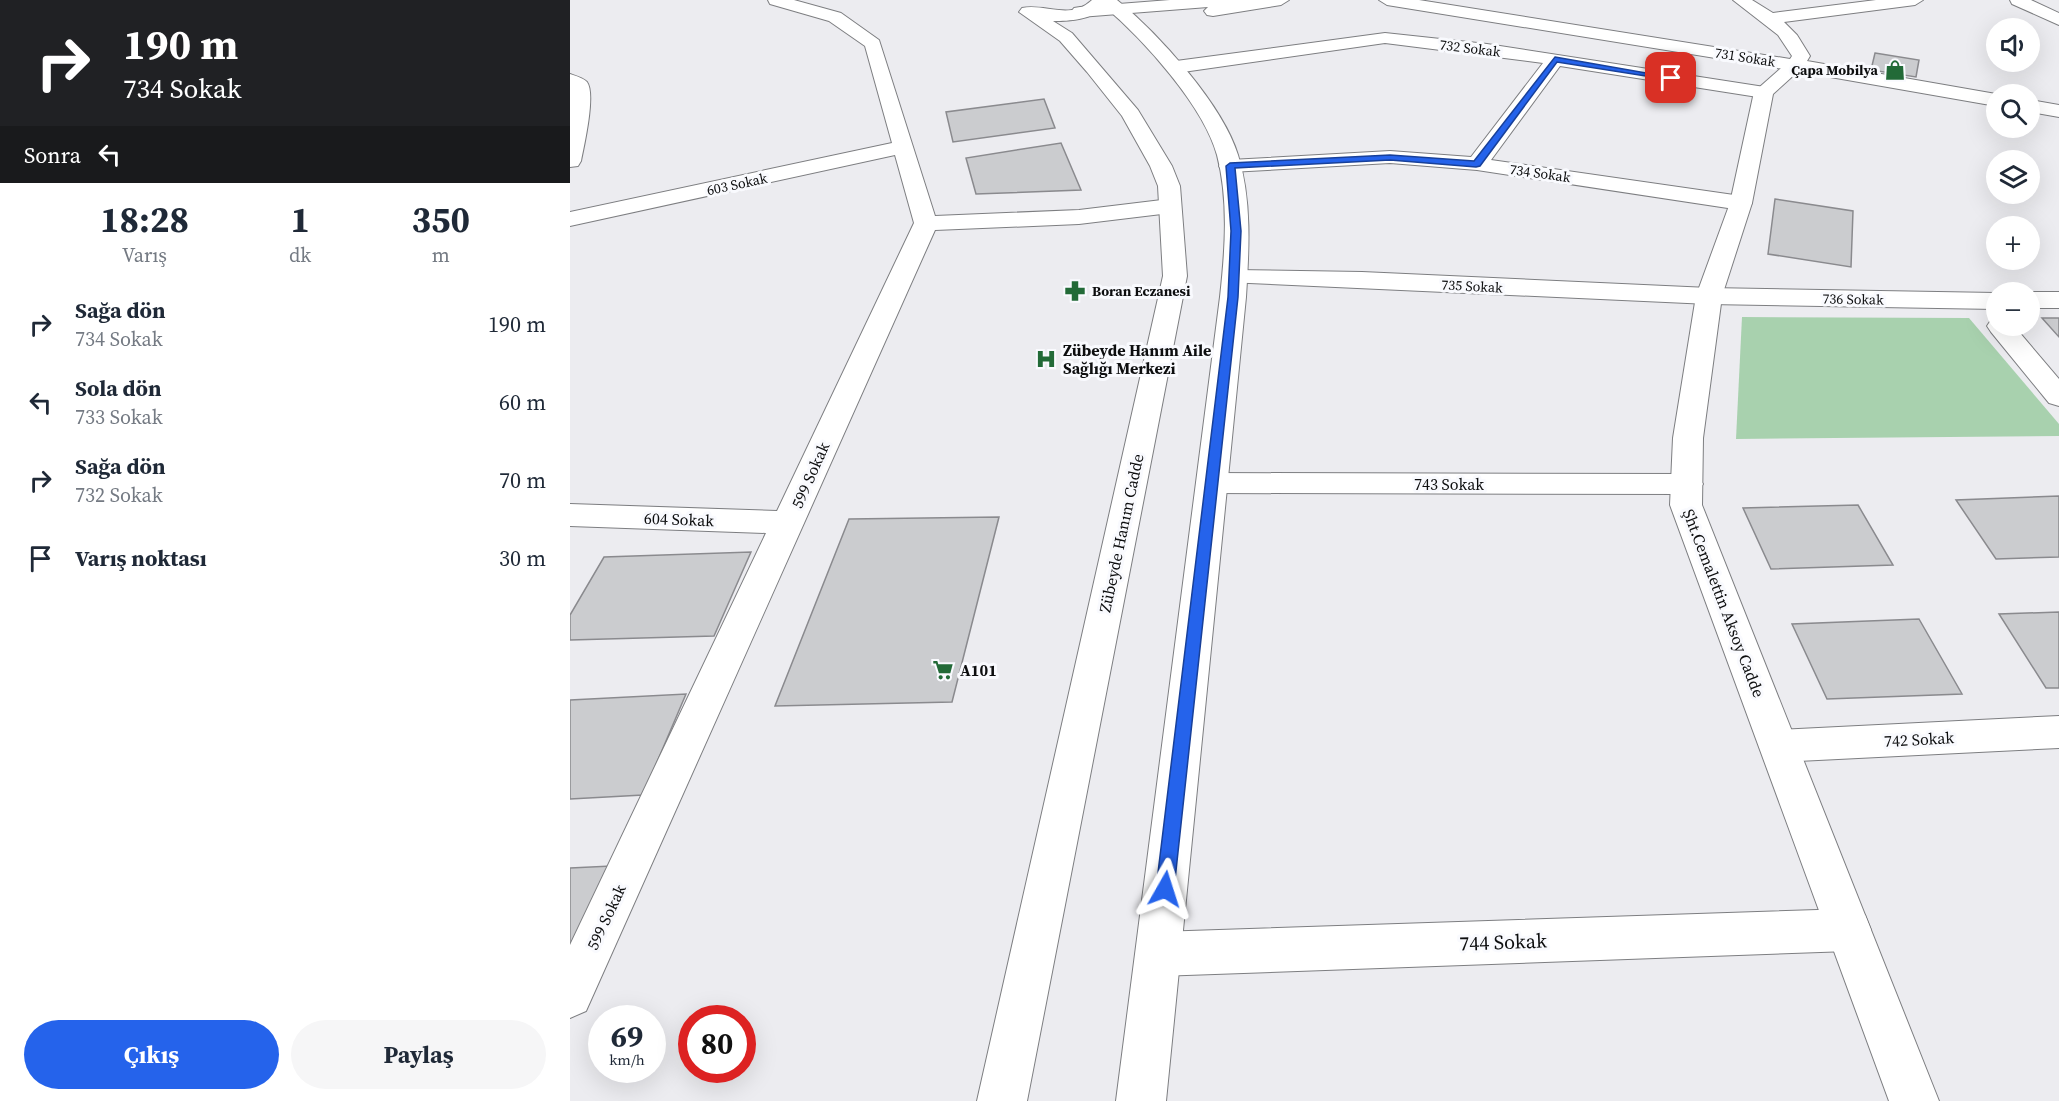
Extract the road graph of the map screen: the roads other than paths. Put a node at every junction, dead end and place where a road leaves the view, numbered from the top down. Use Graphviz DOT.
graph roads {
  1 [pos="776,0"];
  2 [pos="1236,0"];
  3 [pos="1281,0"];
  4 [pos="1387,0"];
  5 [pos="1483,0"];
  6 [pos="1741,0"];
  7 [pos="1916,0"];
  8 [pos="2018,0"];
  9 [pos="1020,4"];
  10 [pos="1101,5"];
  11 [pos="1839,5"];
  12 [pos="1769,19"];
  13 [pos="2059,20"];
  14 [pos="1521,23"];
  15 [pos="1558,28"];
  16 [pos="1144,33"];
  17 [pos="1546,58"];
  18 [pos="1796,65"];
  19 [pos="1176,67"];
  20 [pos="570,80"];
  21 [pos="1764,92"];
  22 [pos="1986,98"];
  23 [pos="2040,108"];
  24 [pos="2059,111"];
  25 [pos="903,147"];
  26 [pos="570,161"];
  27 [pos="1476,164"];
  28 [pos="1230,166"];
  29 [pos="1742,203"];
  30 [pos="1170,206"];
  31 [pos="570,219"];
  32 [pos="926,223"];
  33 [pos="1235,277"];
  34 [pos="1709,296"];
  35 [pos="2040,300"];
  36 [pos="2059,300"];
  37 [pos="1986,308"];
  38 [pos="2008,336"];
  39 [pos="2059,397"];
  40 [pos="1212,483"];
  41 [pos="1687,484"];
  42 [pos="570,515"];
  43 [pos="789,523"];
  44 [pos="2059,732"];
  45 [pos="1778,746"];
  46 [pos="1849,930"];
  47 [pos="1158,954"];
  48 [pos="570,995"];
  49 [pos="1002,1101"];
  50 [pos="1141,1101"];
  51 [pos="1914,1101"];
  1 -- 25 [label="main road"];
  2 -- 10 [label="main road"];
  3 -- 16 [label="main road"];
  4 -- 14 [label="main road, 731 Sokak"];
  5 -- 14 [label="main road"];
  6 -- 12 [label="main road"];
  7 -- 11 [label="main road"];
  8 -- 13 [label="main road"];
  9 -- 10 [label="main road"];
  9 -- 30 [label="main road, Zübeyde Hanım Cadde"];
  10 -- 16 [label="main road"];
  11 -- 12 [label="main road"];
  12 -- 18 [label="main road"];
  14 -- 15 [label="main road, 731 Sokak"];
  15 -- 17 [label="main road"];
  15 -- 18 [label="main road, 731 Sokak"];
  16 -- 19 [label="main road"];
  17 -- 19 [label="main road, 732 Sokak"];
  17 -- 21 [label="main road, 732 Sokak"];
  17 -- 27 [label="main road"];
  18 -- 21 [label="main road"];
  18 -- 22 [label="main road, 731 Sokak"];
  19 -- 28 [label="main road"];
  20 -- 26 [label="main road"];
  21 -- 29 [label="main road, Şht.Cemalettin Aksoy Cadde"];
  23 -- 24 [label="main road"];
  25 -- 31 [label="main road, 603 Sokak"];
  25 -- 32 [label="main road"];
  27 -- 28 [label="main road, 734 Sokak"];
  27 -- 29 [label="main road, 734 Sokak"];
  28 -- 33 [label="main road"];
  29 -- 34 [label="main road, Şht.Cemalettin Aksoy Cadde"];
  30 -- 32 [label="main road"];
  30 -- 49 [label="main road, Zübeyde Hanım Cadde"];
  32 -- 43 [label="main road, 599 Sokak"];
  33 -- 34 [label="main road, 735 Sokak"];
  33 -- 40 [label="main road"];
  34 -- 37 [label="main road, 736 Sokak"];
  34 -- 41 [label="main road, Şht.Cemalettin Aksoy Cadde"];
  35 -- 36 [label="main road"];
  38 -- 39 [label="main road"];
  40 -- 41 [label="main road, 743 Sokak"];
  40 -- 47 [label="main road"];
  41 -- 45 [label="main road, Şht.Cemalettin Aksoy Cadde"];
  42 -- 43 [label="main road, 604 Sokak"];
  43 -- 48 [label="main road, 599 Sokak"];
  44 -- 45 [label="main road, 742 Sokak"];
  45 -- 46 [label="main road, Şht.Cemalettin Aksoy Cadde"];
  46 -- 47 [label="main road, 744 Sokak"];
  46 -- 51 [label="main road, Şht.Cemalettin Aksoy Cadde"];
  47 -- 50 [label="main road"];
}
